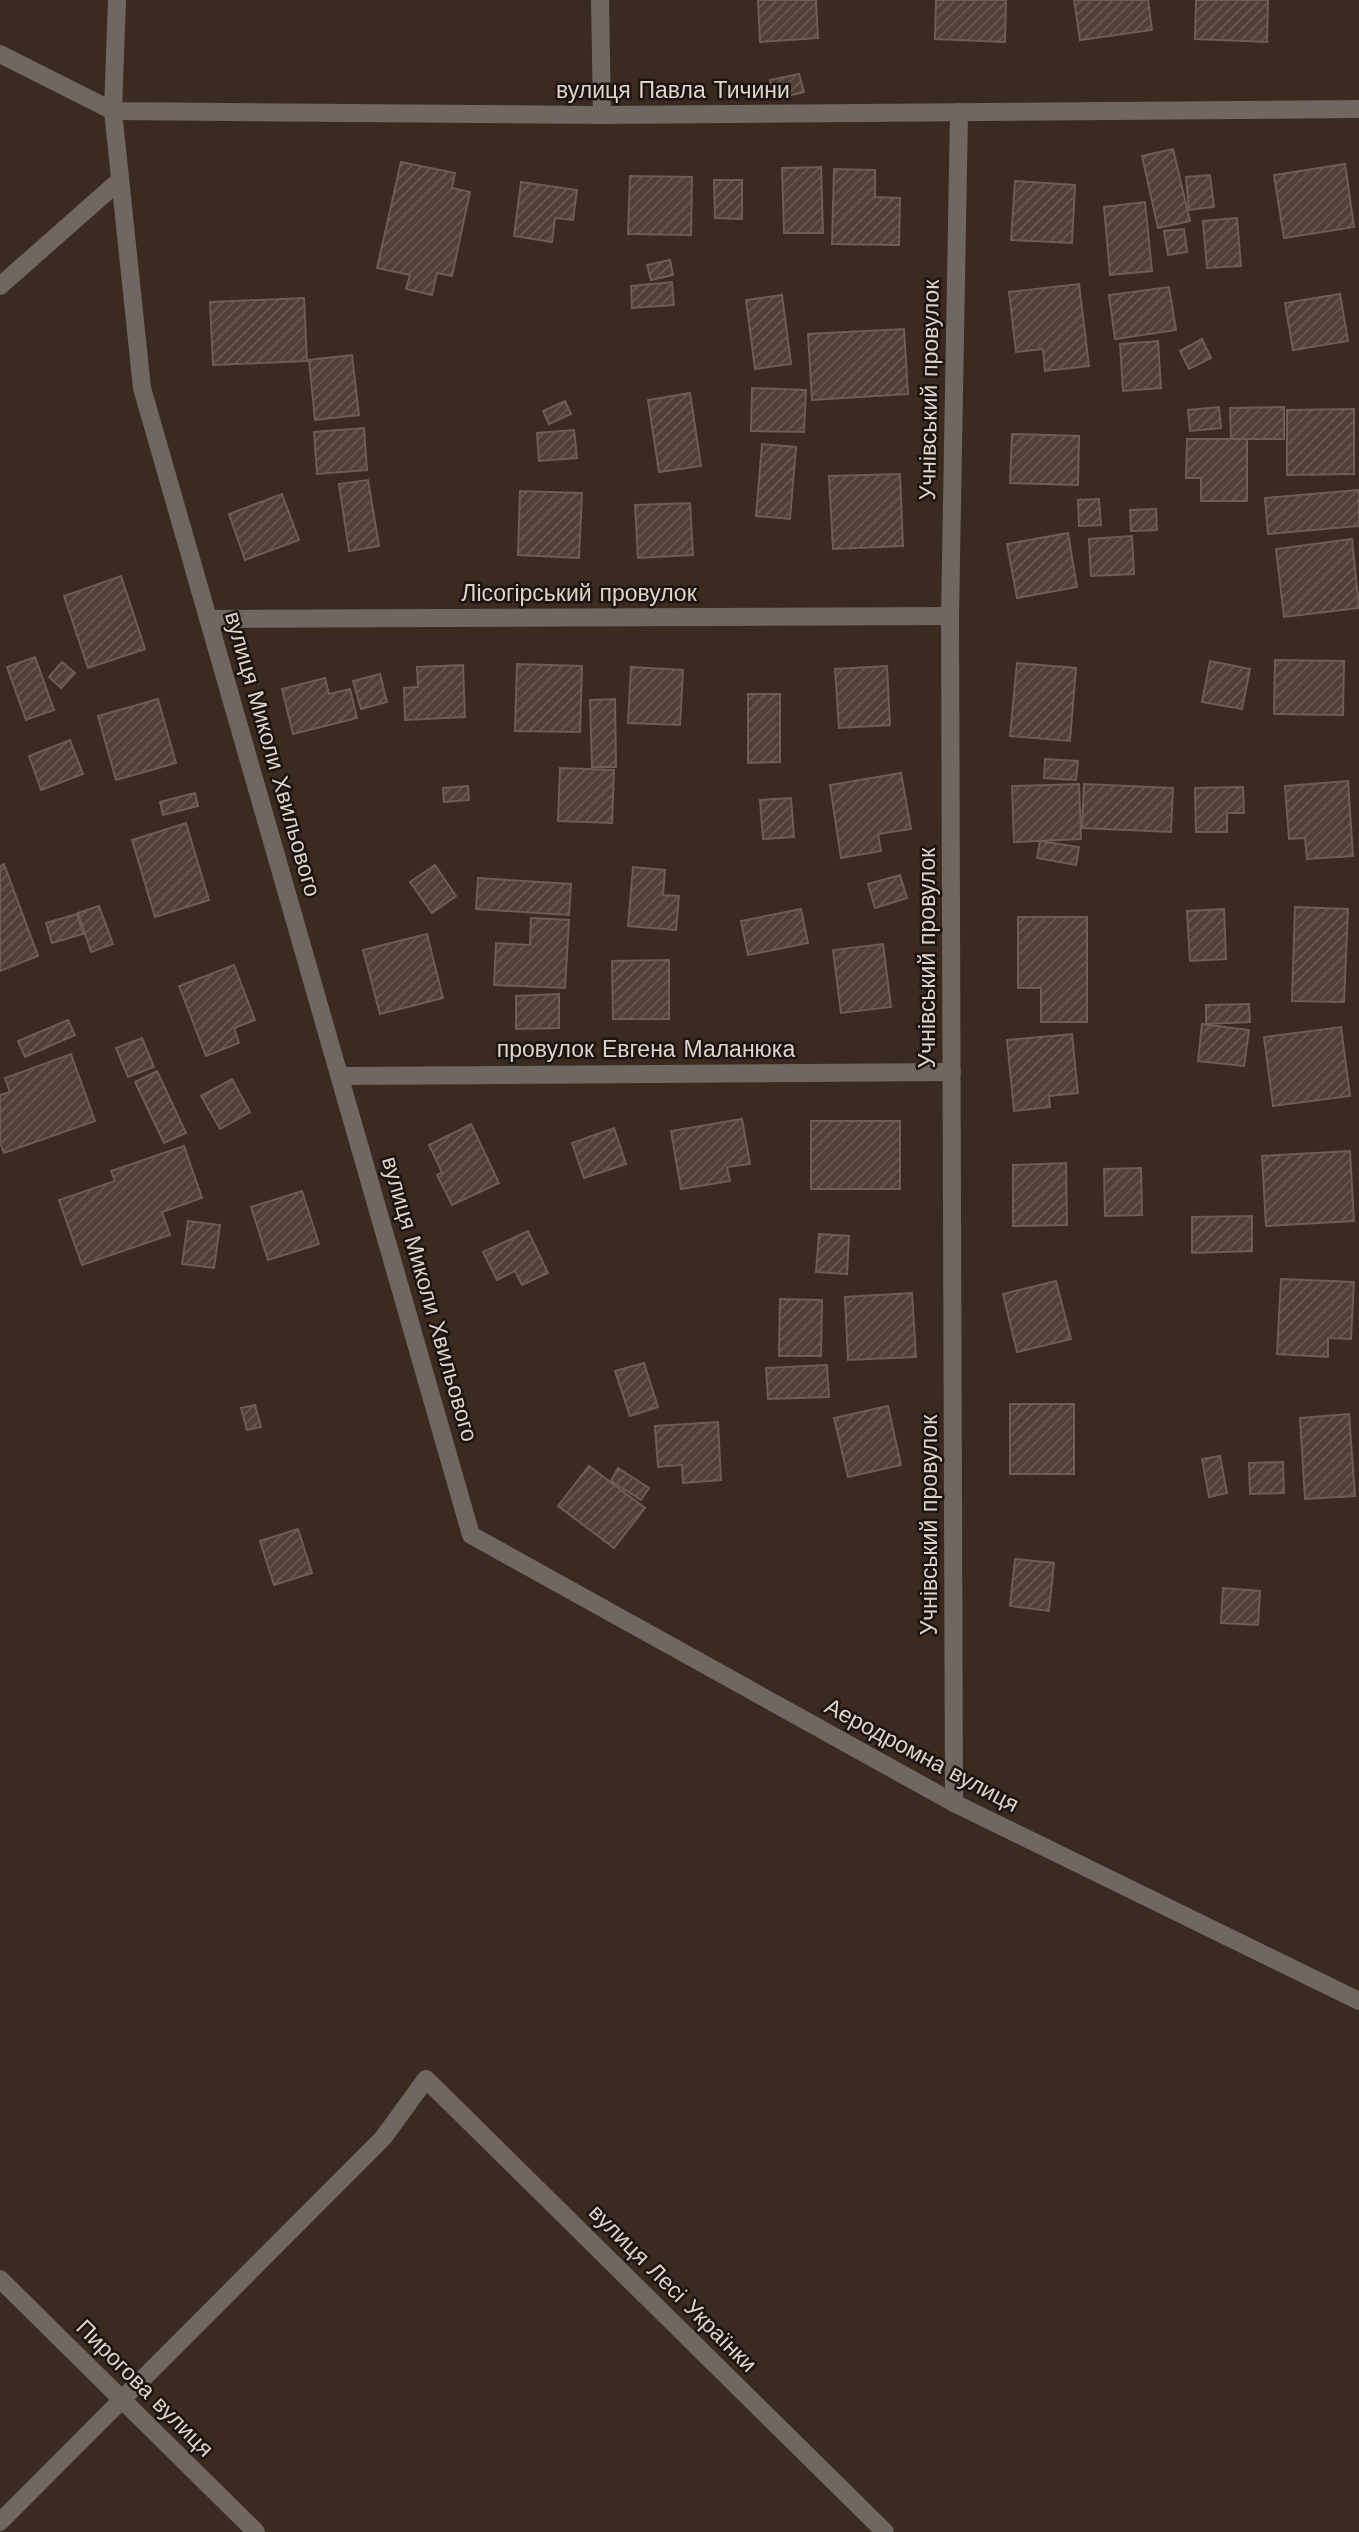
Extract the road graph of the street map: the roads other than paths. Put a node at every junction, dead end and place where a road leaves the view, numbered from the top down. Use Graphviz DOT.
graph roads {
  1 [pos="117,0"];
  2 [pos="600,0"];
  3 [pos="0,54"];
  4 [pos="1359,109"];
  5 [pos="113,111"];
  6 [pos="959,113"];
  7 [pos="602,116"];
  8 [pos="119,181"];
  9 [pos="0,286"];
  10 [pos="950,615"];
  11 [pos="208,619"];
  12 [pos="952,1072"];
  13 [pos="341,1076"];
  14 [pos="471,1535"];
  15 [pos="954,1803"];
  16 [pos="1359,2001"];
  17 [pos="0,2279"];
  18 [pos="121,2400"];
  19 [pos="0,2522"];
  20 [pos="256,2532"];
  21 [pos="885,2532"];
  1 -- 5 [label="street, вулиця Миколи Хвильового"];
  2 -- 7 [label="street"];
  3 -- 5 [label="street, вулиця Павла Тичини"];
  4 -- 6 [label="street, вулиця Павла Тичини"];
  5 -- 7 [label="street, вулиця Павла Тичини"];
  5 -- 8 [label="street, вулиця Миколи Хвильового"];
  6 -- 7 [label="street, вулиця Павла Тичини"];
  6 -- 10 [label="street, Учнівський провулок"];
  8 -- 9 [label="street"];
  8 -- 11 [label="street, вулиця Миколи Хвильового"];
  10 -- 11 [label="street, Лісогірський провулок"];
  10 -- 12 [label="street, Учнівський провулок"];
  11 -- 13 [label="street, вулиця Миколи Хвильового"];
  12 -- 13 [label="street, провулок Евгена Маланюка"];
  12 -- 15 [label="street, Учнівський провулок"];
  13 -- 14 [label="street, вулиця Миколи Хвильового"];
  14 -- 15 [label="street, Аеродромна вулиця"];
  15 -- 16 [label="street, Аеродромна вулиця"];
  17 -- 18 [label="street, Пирогова вулиця"];
  18 -- 19 [label="street"];
  18 -- 20 [label="street, Пирогова вулиця"];
  18 -- 21 [label="street, вулиця Лесі Українки"];
}
